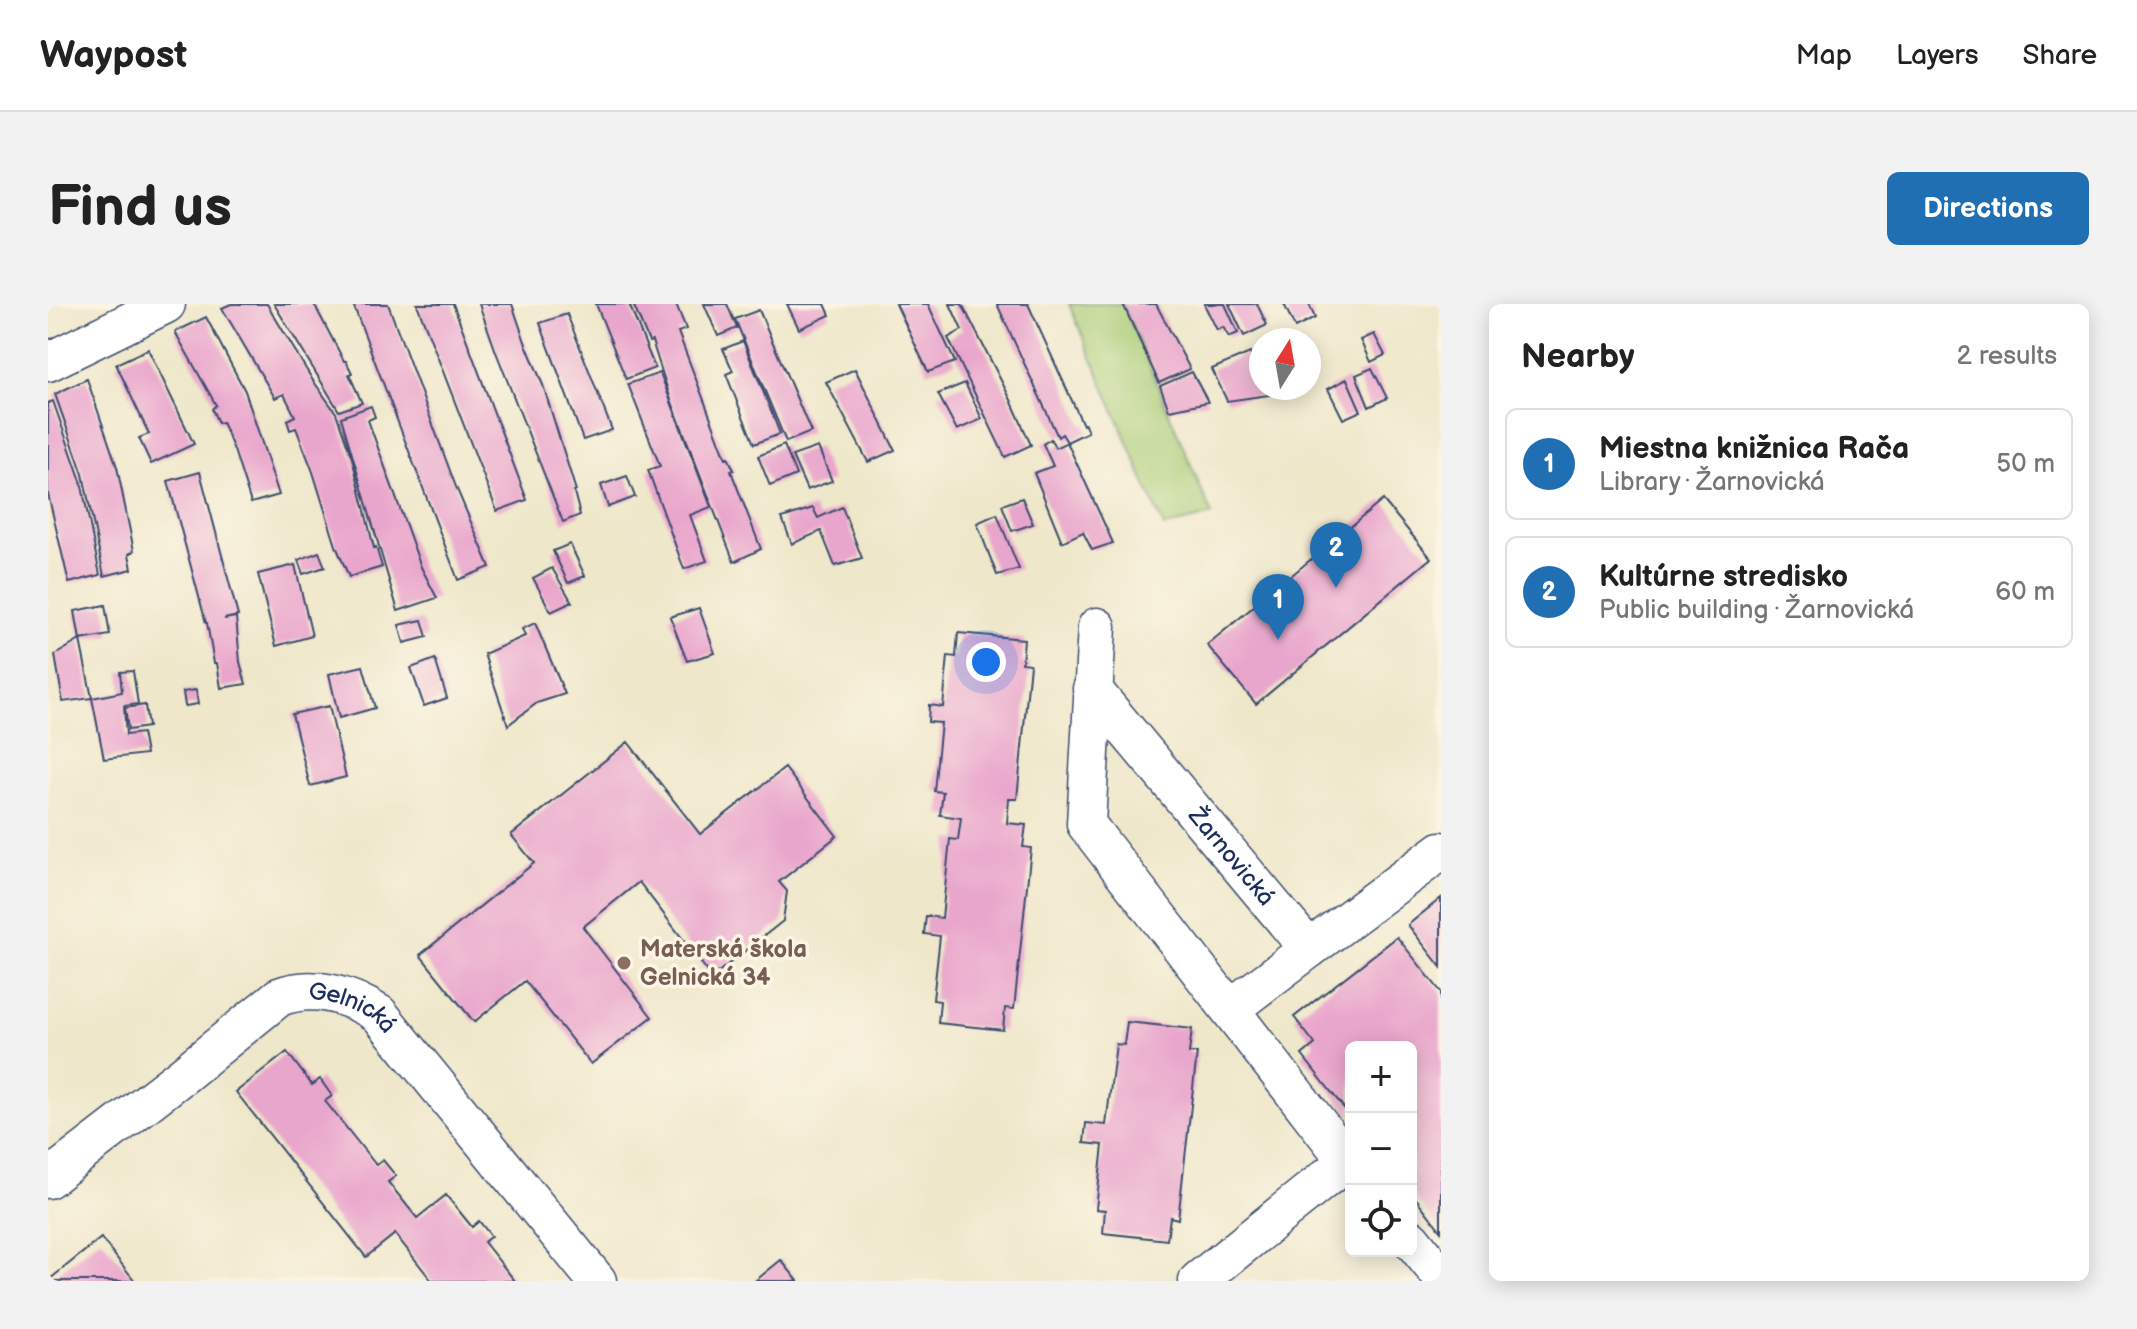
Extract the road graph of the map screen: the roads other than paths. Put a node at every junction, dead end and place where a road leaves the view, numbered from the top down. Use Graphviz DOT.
graph roads {
  1 [pos="166,304"];
  2 [pos="48,362"];
  3 [pos="1097,627"];
  4 [pos="1092,689"];
  5 [pos="1441,851"];
  6 [pos="1309,949"];
  7 [pos="1230,1009"];
  8 [pos="1345,1158"];
  9 [pos="1345,1166"];
  10 [pos="48,1179"];
  11 [pos="1417,1246"];
  12 [pos="1441,1276"];
  13 [pos="597,1281"];
  14 [pos="1198,1281"];
  1 -- 2 [label="street"];
  3 -- 4 [label="street"];
  4 -- 6 [label="street, Žarnovická"];
  4 -- 7 [label="street"];
  5 -- 6 [label="street"];
  6 -- 7 [label="street"];
  7 -- 8 [label="street"];
  9 -- 14 [label="street"];
  10 -- 13 [label="street, Gelnická"];
  11 -- 12 [label="street"];
}
